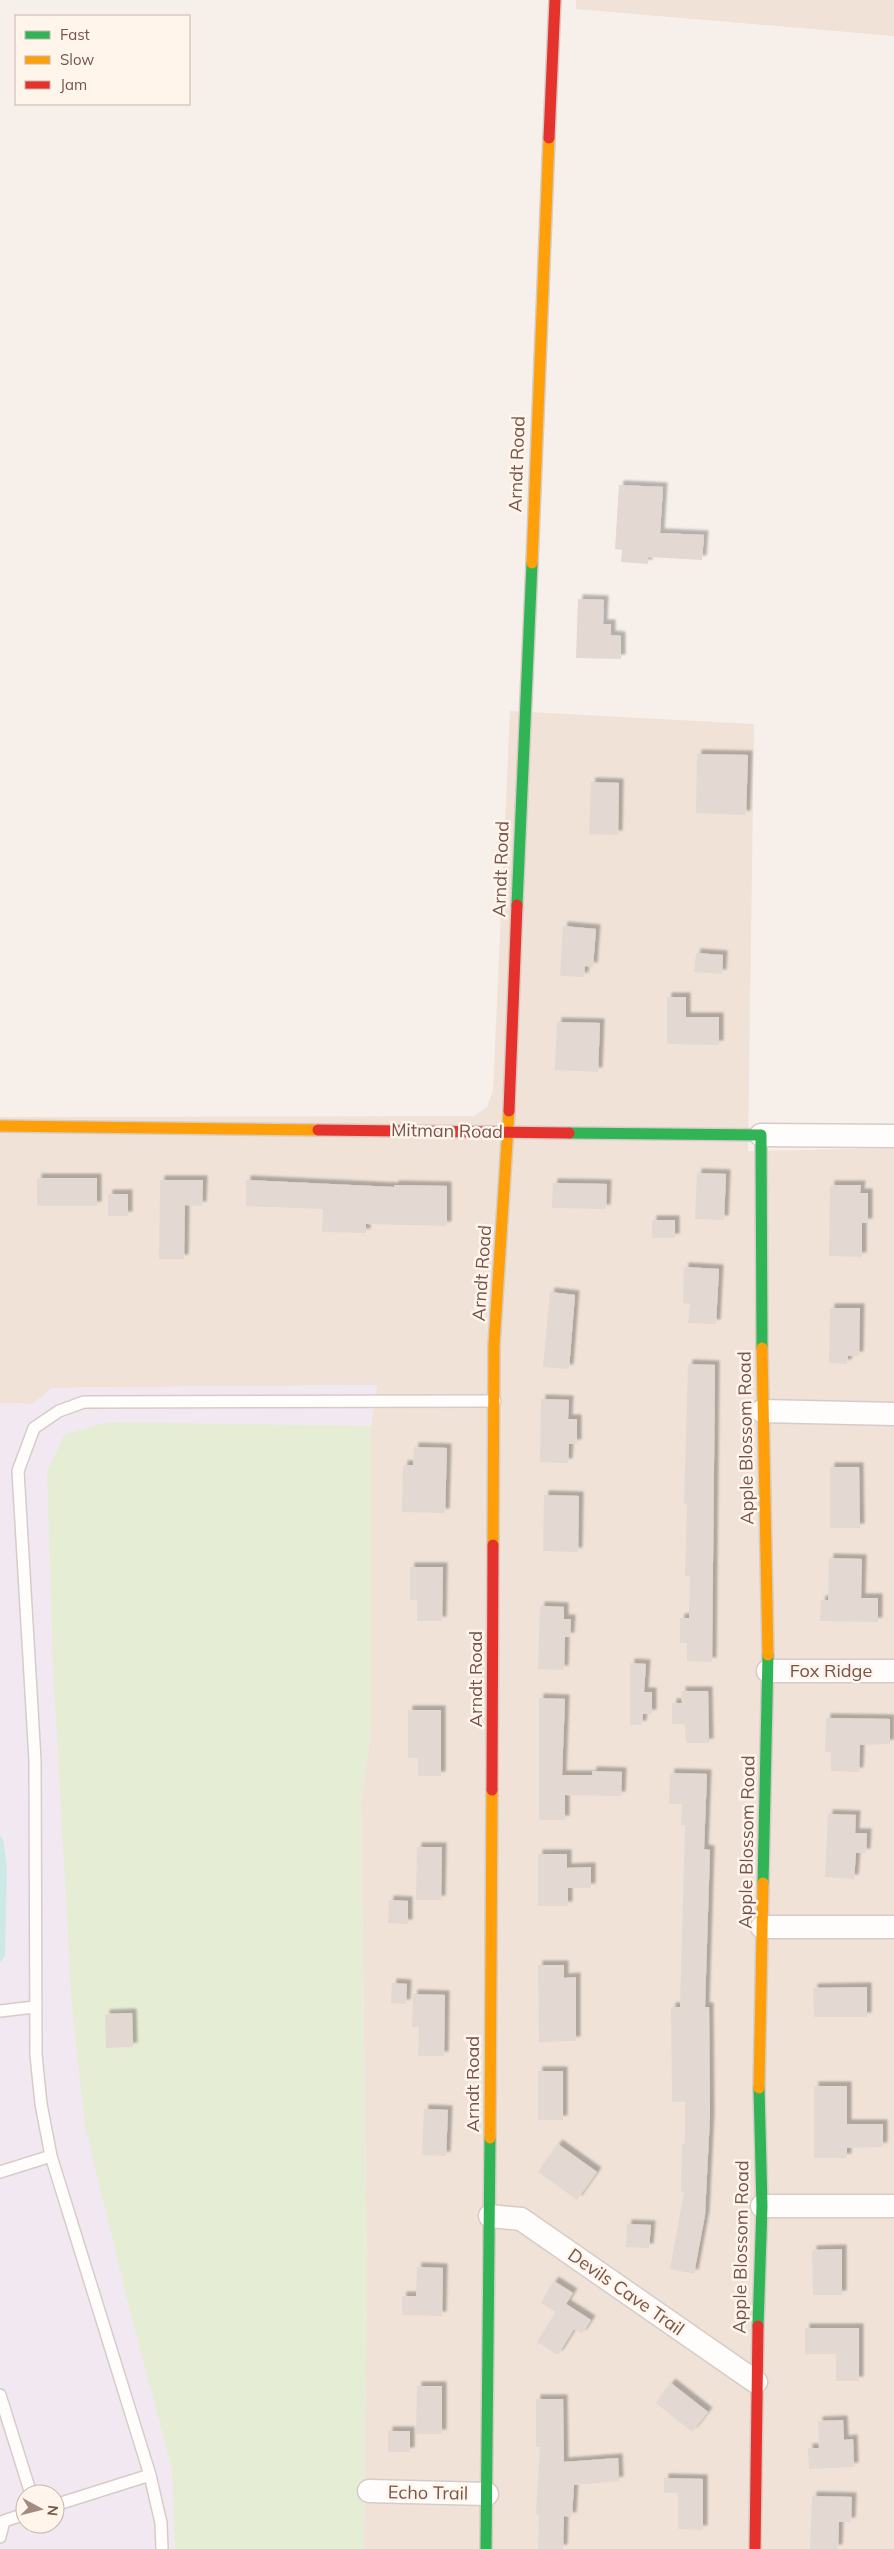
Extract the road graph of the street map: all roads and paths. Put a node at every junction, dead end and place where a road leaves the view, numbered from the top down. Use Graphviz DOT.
graph roads {
  1 [pos="555,0"];
  2 [pos="0,1126"];
  3 [pos="508,1131"];
  4 [pos="761,1135"];
  5 [pos="894,1136"];
  6 [pos="495,1401"];
  7 [pos="762,1411"];
  8 [pos="894,1414"];
  9 [pos="768,1671"];
  10 [pos="894,1671"];
  11 [pos="762,1927"];
  12 [pos="894,1927"];
  13 [pos="34,2007"];
  14 [pos="0,2010"];
  15 [pos="51,2156"];
  16 [pos="0,2172"];
  17 [pos="762,2206"];
  18 [pos="894,2206"];
  19 [pos="490,2216"];
  20 [pos="756,2382"];
  21 [pos="0,2395"];
  22 [pos="150,2475"];
  23 [pos="28,2484"];
  24 [pos="369,2491"];
  25 [pos="487,2494"];
  26 [pos="65,2502"];
  27 [pos="15,2517"];
  28 [pos="0,2538"];
  29 [pos="3,2549"];
  30 [pos="162,2549"];
  31 [pos="486,2549"];
  32 [pos="755,2549"];
  1 -- 3 [label="street, Arndt Road"];
  2 -- 3 [label="street, Mitman Road"];
  3 -- 4 [label="street, Mitman Road"];
  3 -- 6 [label="street, Arndt Road"];
  4 -- 5 [label="street, Mitman Road"];
  4 -- 7 [label="street, Apple Blossom Road"];
  6 -- 13 [label="lane"];
  6 -- 19 [label="street, Arndt Road"];
  7 -- 8 [label="street"];
  7 -- 9 [label="street, Apple Blossom Road"];
  9 -- 10 [label="street, Fox Ridge"];
  9 -- 11 [label="street, Apple Blossom Road"];
  11 -- 12 [label="street"];
  11 -- 17 [label="street, Apple Blossom Road"];
  13 -- 14 [label="lane"];
  13 -- 15 [label="lane"];
  15 -- 16 [label="lane"];
  15 -- 22 [label="lane"];
  17 -- 18 [label="street"];
  17 -- 20 [label="street, Apple Blossom Road"];
  19 -- 20 [label="street, Devils Cave Trail"];
  19 -- 25 [label="street, Arndt Road"];
  20 -- 32 [label="street, Apple Blossom Road"];
  21 -- 23 [label="lane"];
  22 -- 26 [label="lane"];
  22 -- 30 [label="lane"];
  24 -- 25 [label="street, Echo Trail"];
  25 -- 31 [label="street, Arndt Road"];
  27 -- 28 [label="lane"];
  28 -- 29 [label="lane"];
}
